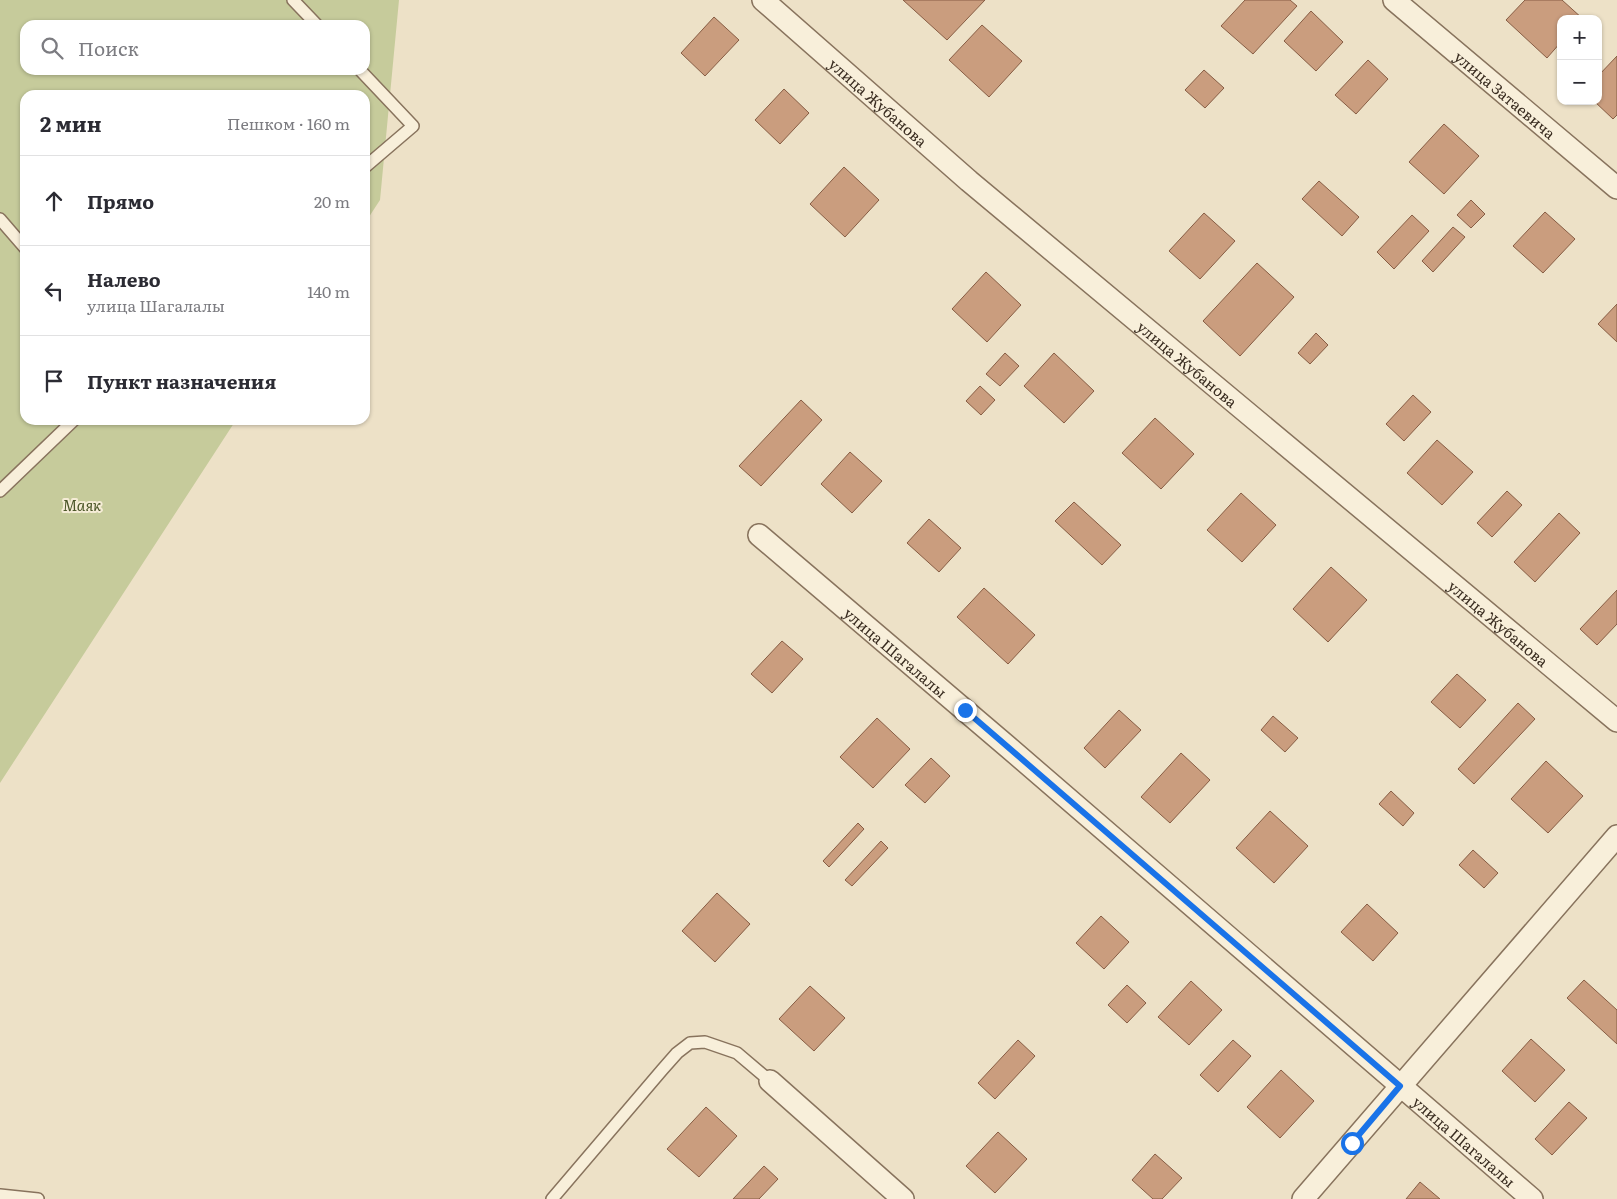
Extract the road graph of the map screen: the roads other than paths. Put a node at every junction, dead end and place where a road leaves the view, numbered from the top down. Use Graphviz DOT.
graph roads {
  1 [pos="293,0"];
  2 [pos="763,0"];
  3 [pos="1394,0"];
  4 [pos="312,20"];
  5 [pos="365,75"];
  6 [pos="370,163"];
  7 [pos="1617,188"];
  8 [pos="0,219"];
  9 [pos="20,242"];
  10 [pos="69,425"];
  11 [pos="0,491"];
  12 [pos="759,536"];
  13 [pos="1617,721"];
  14 [pos="1617,836"];
  15 [pos="770,1081"];
  16 [pos="1400,1086"];
  17 [pos="0,1196"];
  18 [pos="38,1199"];
  19 [pos="552,1199"];
  20 [pos="904,1199"];
  21 [pos="1303,1199"];
  22 [pos="1532,1199"];
  1 -- 4 [label="lane"];
  2 -- 13 [label="street, улица Жубанова"];
  3 -- 7 [label="street, улица Затаевича"];
  5 -- 6 [label="lane"];
  8 -- 9 [label="lane"];
  10 -- 11 [label="lane"];
  12 -- 16 [label="street, улица Шагалалы"];
  14 -- 16 [label="street"];
  15 -- 19 [label="lane"];
  15 -- 20 [label="street"];
  16 -- 21 [label="street"];
  16 -- 22 [label="street, улица Шагалалы"];
  17 -- 18 [label="lane"];
}
